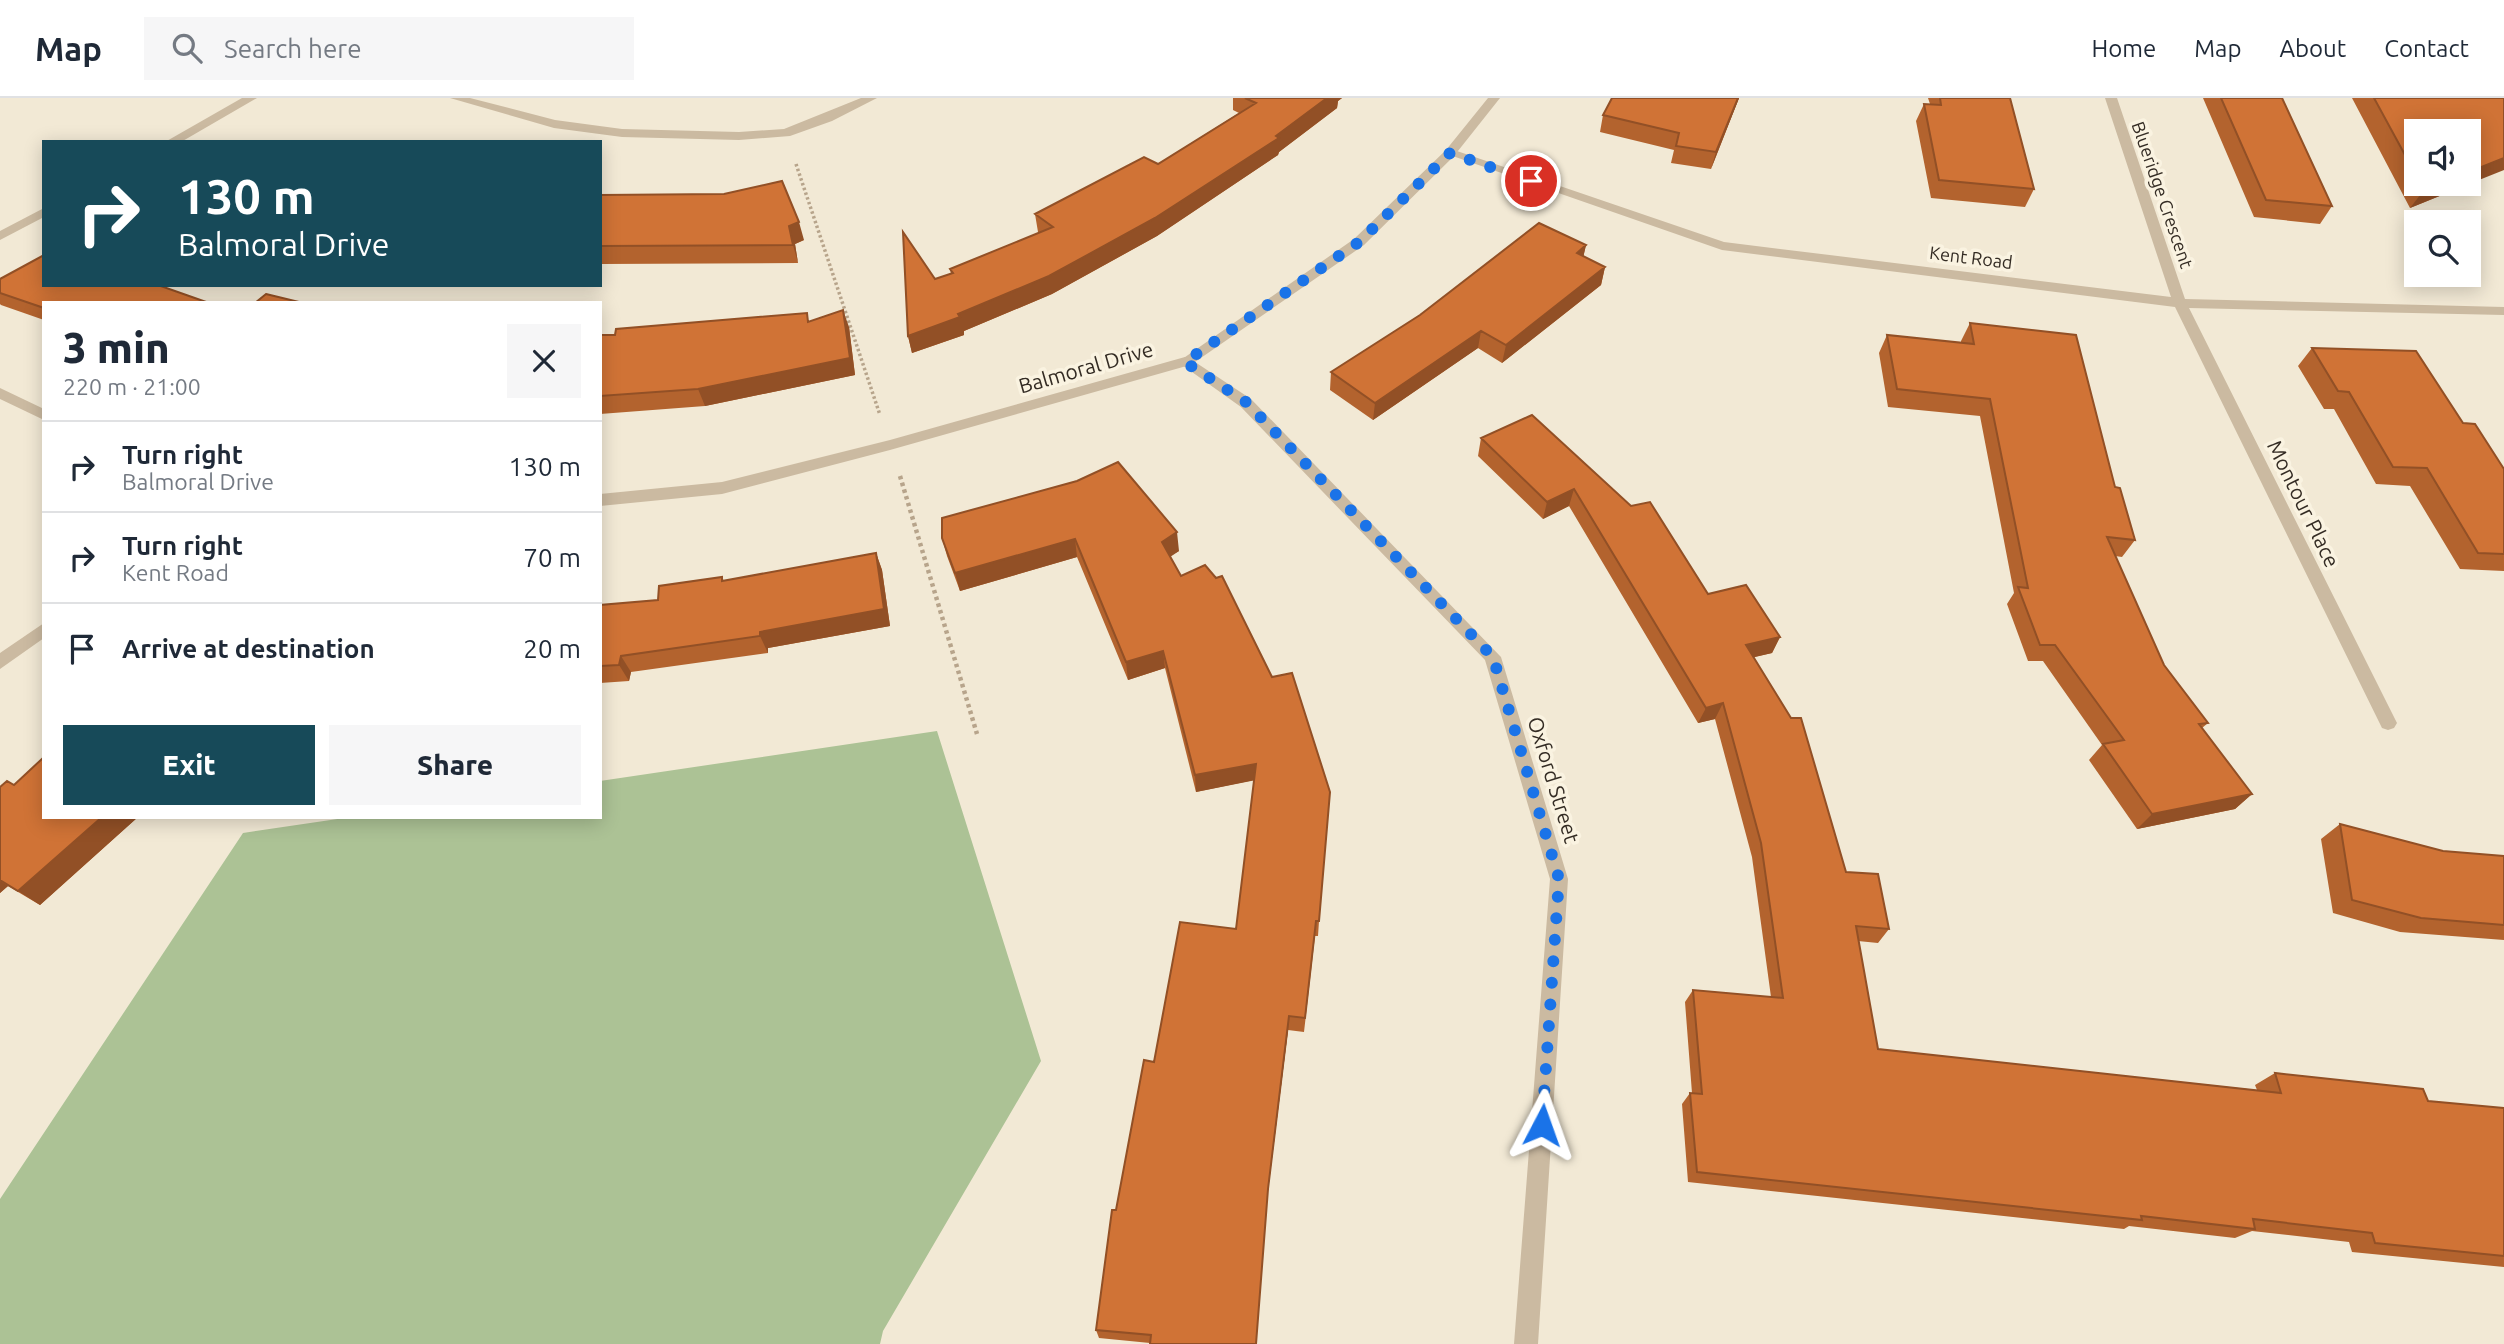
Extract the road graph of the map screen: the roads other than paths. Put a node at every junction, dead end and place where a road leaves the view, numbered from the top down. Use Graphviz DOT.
graph roads {
  1 [pos="251,98"];
  2 [pos="456,98"];
  3 [pos="871,98"];
  4 [pos="1494,98"];
  5 [pos="2111,98"];
  6 [pos="175,140"];
  7 [pos="1450,153"];
  8 [pos="42,213"];
  9 [pos="0,236"];
  10 [pos="2180,303"];
  11 [pos="2504,311"];
  12 [pos="1185,362"];
  13 [pos="0,393"];
  14 [pos="42,414"];
  15 [pos="602,500"];
  16 [pos="42,630"];
  17 [pos="0,662"];
  18 [pos="2388,723"];
  19 [pos="1527,1344"];
  1 -- 6 [label="street"];
  2 -- 3 [label="street"];
  4 -- 7 [label="street, Balmoral Drive"];
  5 -- 10 [label="street, Blueridge Crescent"];
  7 -- 10 [label="street, Kent Road"];
  7 -- 12 [label="street, Balmoral Drive"];
  8 -- 9 [label="street"];
  10 -- 11 [label="street, Kent Road"];
  10 -- 18 [label="street, Montour Place"];
  12 -- 15 [label="street, Balmoral Drive"];
  12 -- 19 [label="street, Oxford Street"];
  13 -- 14 [label="street"];
  16 -- 17 [label="street"];
}
